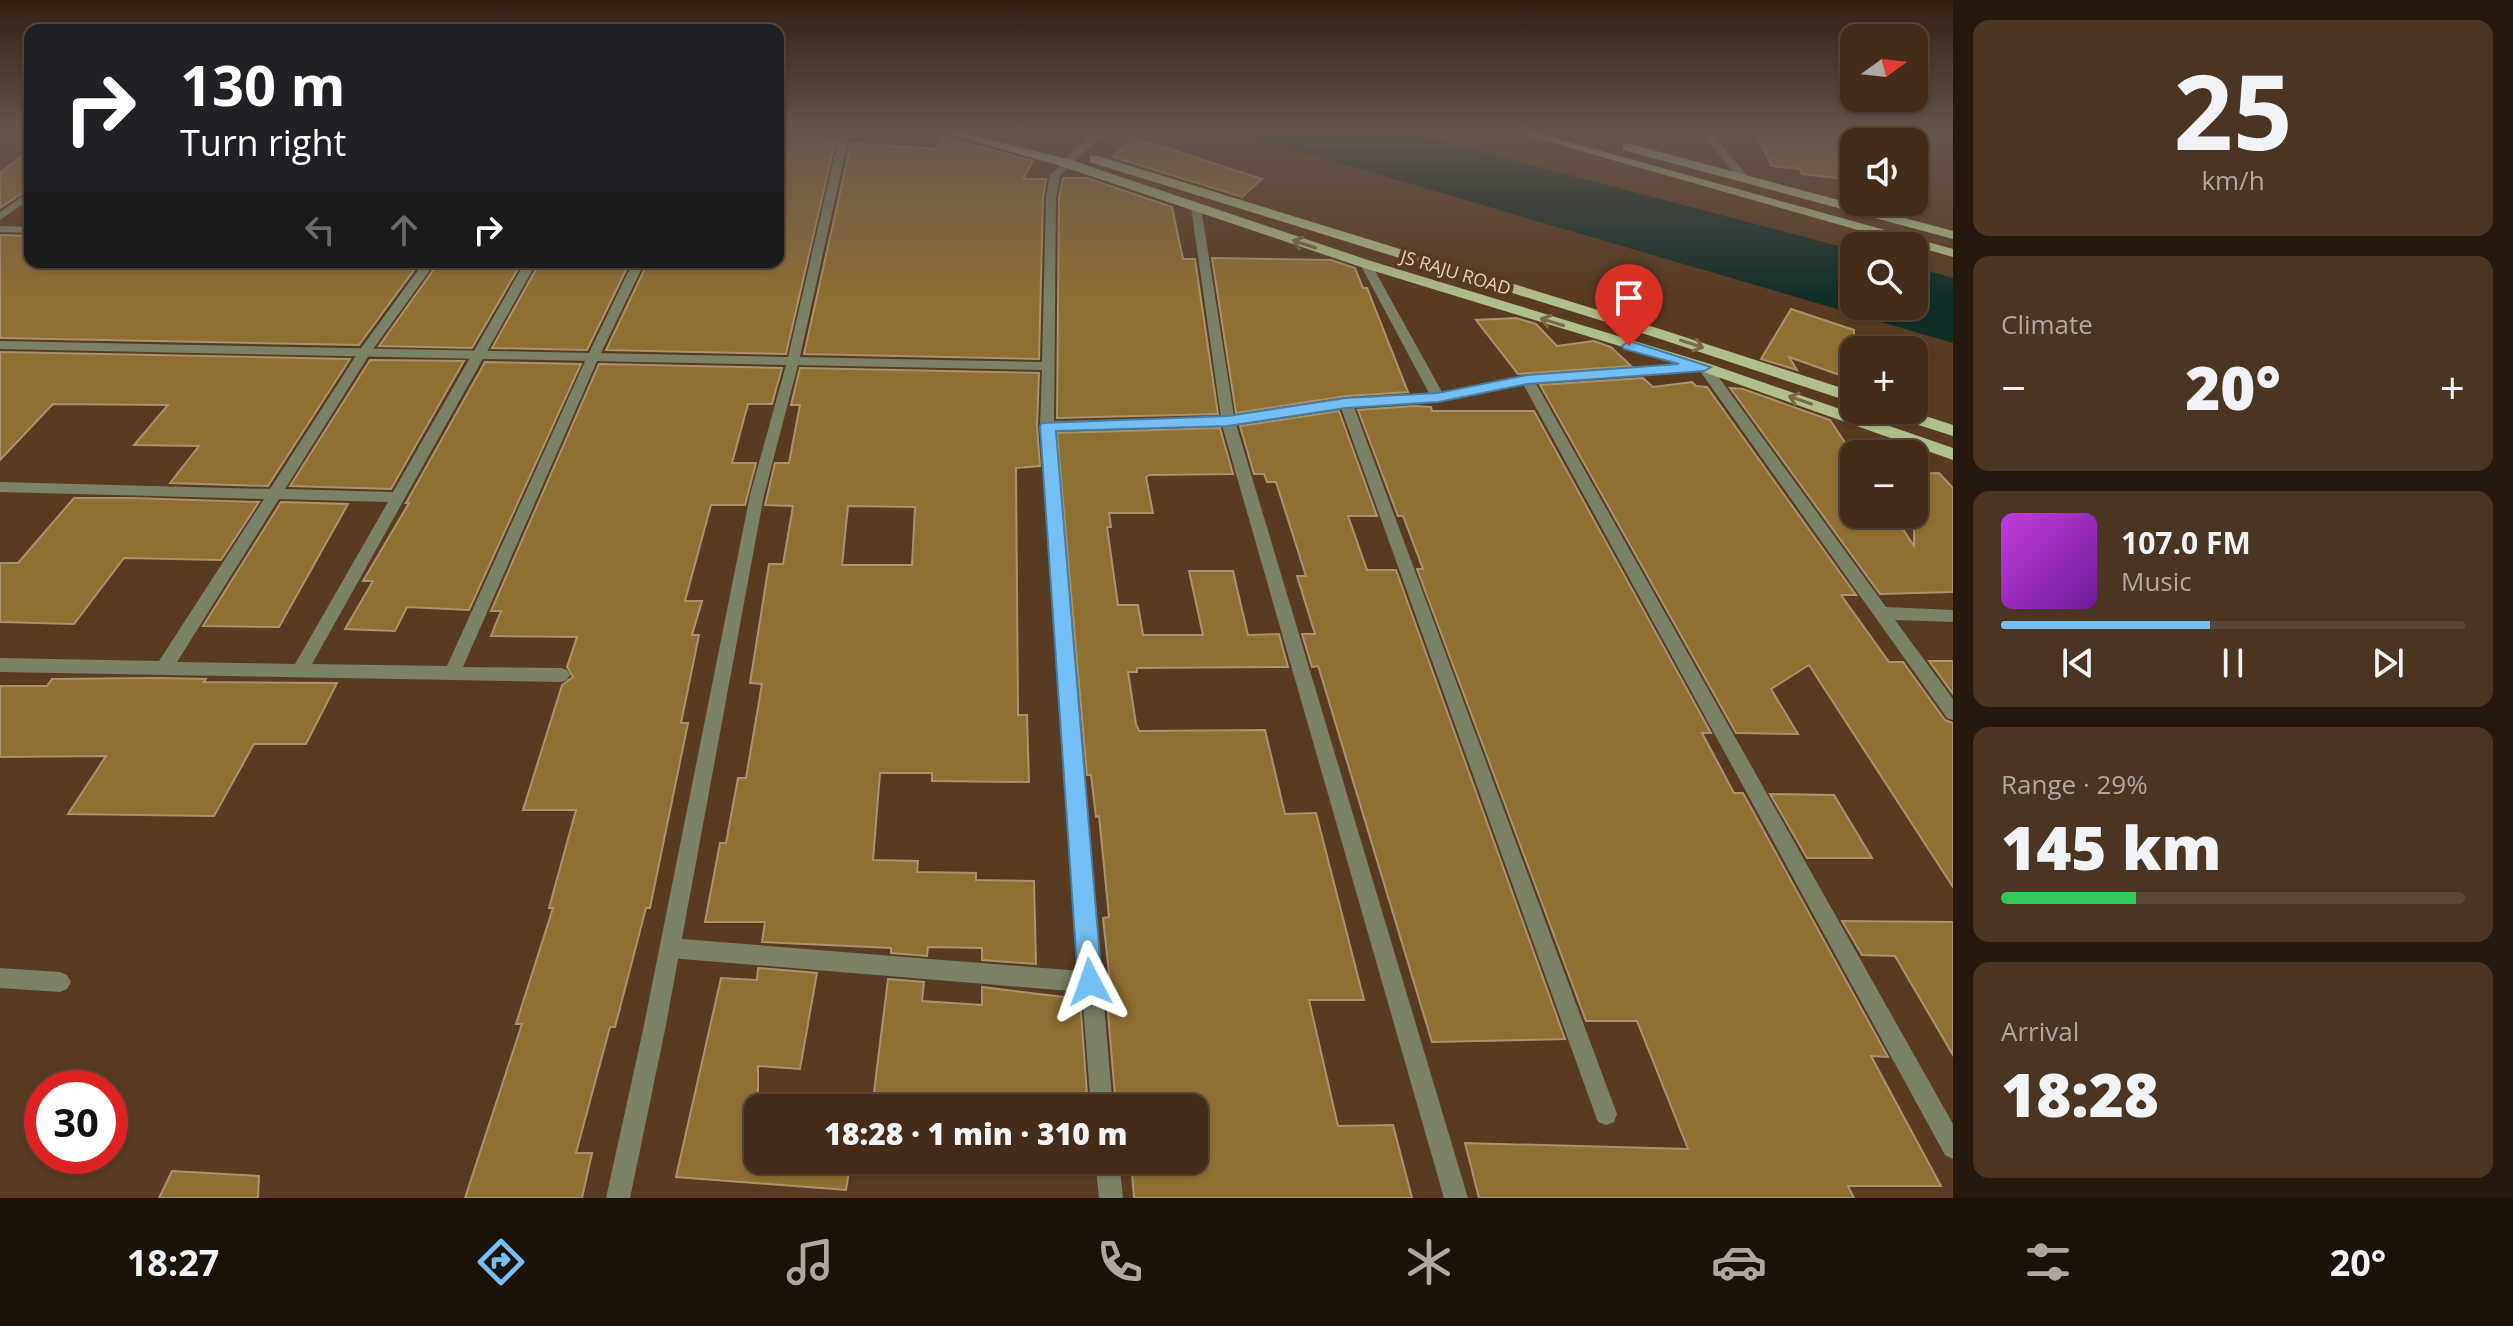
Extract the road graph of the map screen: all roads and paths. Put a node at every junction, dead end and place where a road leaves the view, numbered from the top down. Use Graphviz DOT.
graph roads {
  1 [pos="832,188"];
  2 [pos="1053,188"];
  3 [pos="1147,188"];
  4 [pos="1171,188"];
  5 [pos="1720,188"];
  6 [pos="1780,188"];
  7 [pos="24,199"];
  8 [pos="1196,207"];
  9 [pos="0,217"];
  10 [pos="0,229"];
  11 [pos="24,230"];
  12 [pos="1953,235"];
  13 [pos="1953,253"];
  14 [pos="1366,264"];
  15 [pos="426,268"];
  16 [pos="528,268"];
  17 [pos="636,268"];
  18 [pos="0,345"];
  19 [pos="365,351"];
  20 [pos="480,353"];
  21 [pos="592,359"];
  22 [pos="793,361"];
  23 [pos="1049,366"];
  24 [pos="1704,367"];
  25 [pos="1527,379"];
  26 [pos="1840,393"];
  27 [pos="1438,397"];
  28 [pos="1346,403"];
  29 [pos="1228,421"];
  30 [pos="1928,423"];
  31 [pos="1047,426"];
  32 [pos="1953,431"];
  33 [pos="1953,454"];
  34 [pos="0,487"];
  35 [pos="272,494"];
  36 [pos="398,497"];
  37 [pos="1882,613"];
  38 [pos="1953,616"];
  39 [pos="0,665"];
  40 [pos="164,668"];
  41 [pos="299,671"];
  42 [pos="452,673"];
  43 [pos="561,675"];
  44 [pos="1953,713"];
  45 [pos="670,948"];
  46 [pos="0,978"];
  47 [pos="60,982"];
  48 [pos="1090,982"];
  49 [pos="1101,1094"];
  50 [pos="1606,1114"];
  51 [pos="1953,1147"];
  52 [pos="1108,1174"];
  53 [pos="618,1198"];
  54 [pos="1111,1198"];
  55 [pos="1456,1198"];
  1 -- 22 [label="street"];
  2 -- 23 [label="street"];
  3 -- 8 [label="main road, JS RAJU ROAD"];
  4 -- 26 [label="main road, JS RAJU ROAD, one-way"];
  5 -- 13 [label="main road"];
  6 -- 12 [label="main road"];
  7 -- 9 [label="street"];
  14 -- 8 [label="main road, JS RAJU ROAD, one-way"];
  8 -- 29 [label="street"];
  10 -- 11 [label="street"];
  24 -- 14 [label="main road, JS RAJU ROAD, one-way"];
  14 -- 27 [label="street"];
  15 -- 19 [label="street"];
  16 -- 20 [label="street"];
  17 -- 21 [label="street"];
  18 -- 19 [label="street"];
  19 -- 20 [label="street"];
  19 -- 35 [label="street"];
  20 -- 21 [label="street"];
  20 -- 36 [label="street"];
  21 -- 22 [label="street"];
  21 -- 42 [label="street"];
  22 -- 23 [label="street"];
  22 -- 45 [label="street"];
  23 -- 31 [label="street"];
  24 -- 25 [label="street"];
  33 -- 24 [label="main road, JS RAJU ROAD, one-way"];
  24 -- 37 [label="street"];
  25 -- 27 [label="street"];
  25 -- 51 [label="street"];
  27 -- 28 [label="street"];
  28 -- 29 [label="street"];
  28 -- 50 [label="street"];
  29 -- 31 [label="street"];
  29 -- 55 [label="street"];
  30 -- 32 [label="main road"];
  31 -- 48 [label="street"];
  34 -- 35 [label="street"];
  35 -- 36 [label="street"];
  35 -- 40 [label="street"];
  36 -- 41 [label="street"];
  37 -- 38 [label="street"];
  37 -- 44 [label="street"];
  39 -- 40 [label="street"];
  40 -- 41 [label="street"];
  41 -- 42 [label="street"];
  42 -- 43 [label="street"];
  45 -- 48 [label="street"];
  45 -- 53 [label="street"];
  46 -- 47 [label="street"];
  48 -- 49 [label="street"];
  52 -- 54 [label="street"];
}
